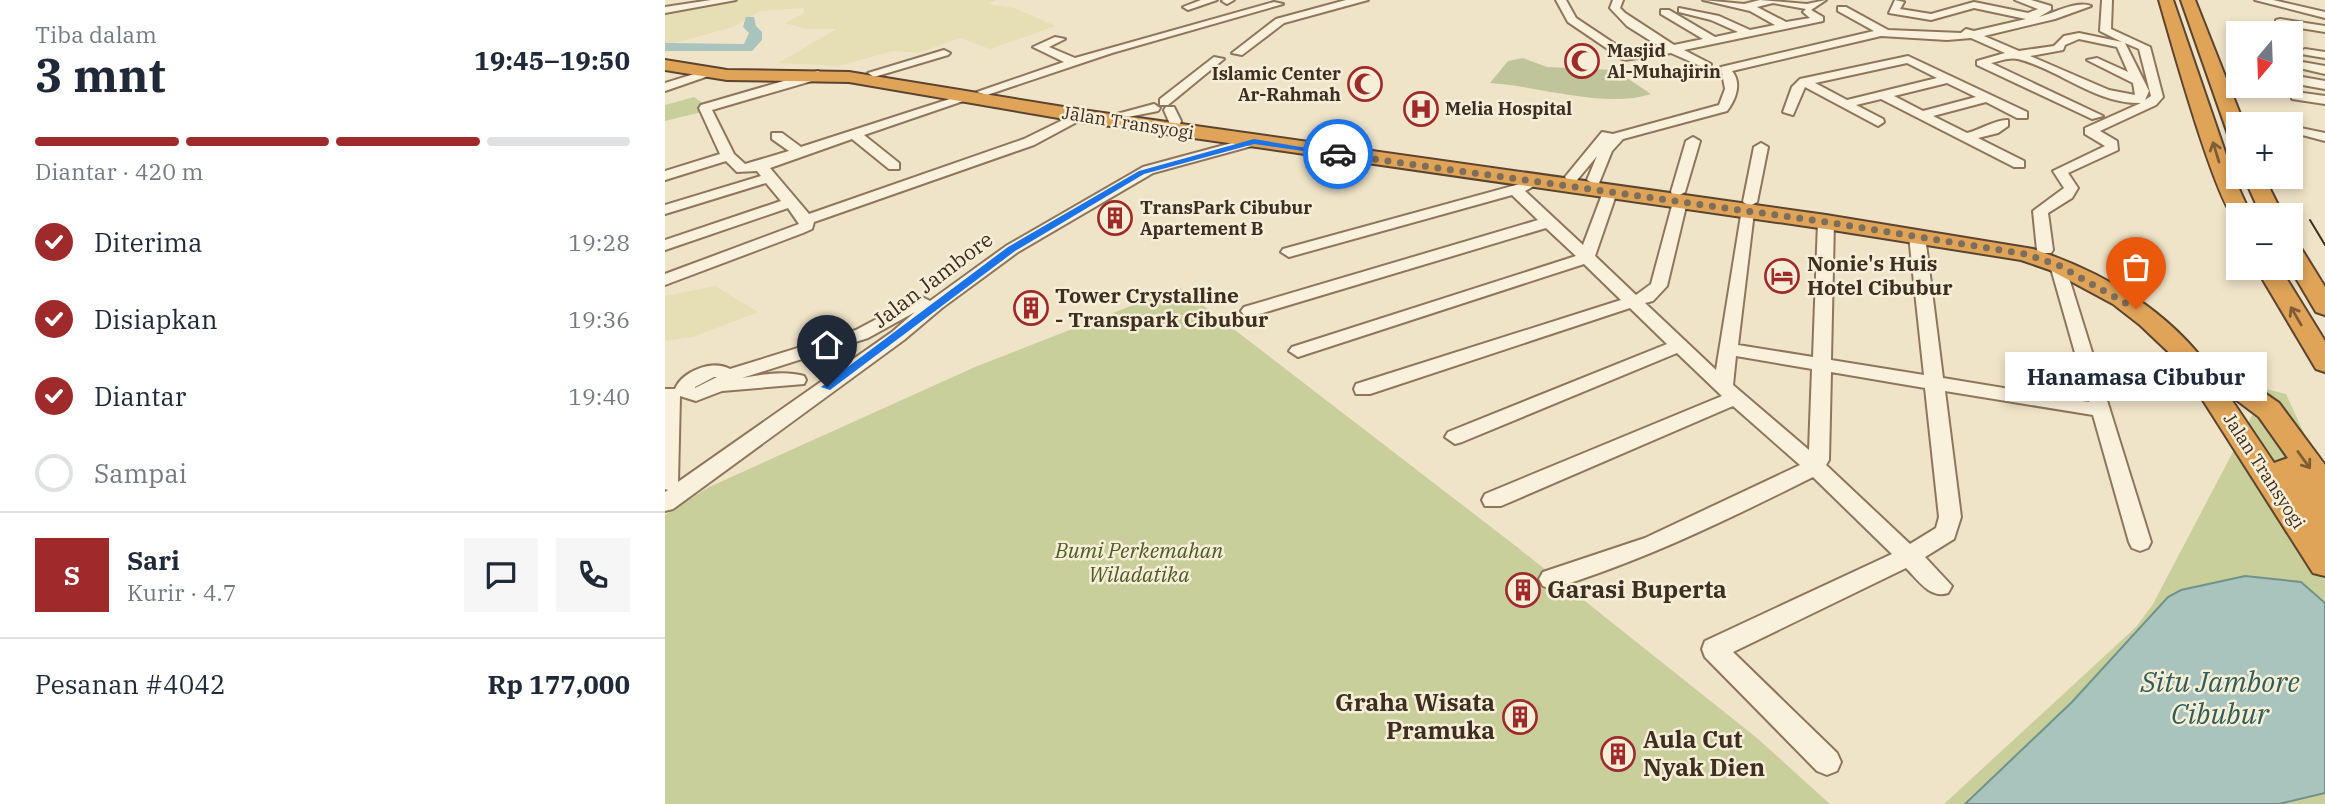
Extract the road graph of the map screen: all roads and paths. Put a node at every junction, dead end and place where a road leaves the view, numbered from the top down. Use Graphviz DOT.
graph roads {
  1 [pos="731,0"];
  2 [pos="1212,0"];
  3 [pos="1227,0"];
  4 [pos="1345,0"];
  5 [pos="1363,0"];
  6 [pos="1561,0"];
  7 [pos="1618,0"];
  8 [pos="1708,0"];
  9 [pos="1821,0"];
  10 [pos="2020,0"];
  11 [pos="2107,0"];
  12 [pos="2167,0"];
  13 [pos="2189,0"];
  14 [pos="2260,0"];
  15 [pos="2306,0"];
  16 [pos="705,2"];
  17 [pos="1899,2"];
  18 [pos="1278,4"];
  19 [pos="2085,6"];
  20 [pos="1188,7"];
  21 [pos="1750,8"];
  22 [pos="2293,8"];
  23 [pos="1842,9"];
  24 [pos="665,10"];
  25 [pos="1683,10"];
  26 [pos="1244,12"];
  27 [pos="1665,12"];
  28 [pos="1808,12"];
  29 [pos="2325,15"];
  30 [pos="2034,18"];
  31 [pos="2212,18"];
  32 [pos="1151,26"];
  33 [pos="1785,26"];
  34 [pos="2303,26"];
  35 [pos="2325,29"];
  36 [pos="1883,31"];
  37 [pos="1748,33"];
  38 [pos="1969,33"];
  39 [pos="1167,34"];
  40 [pos="2303,38"];
  41 [pos="1059,39"];
  42 [pos="1714,41"];
  43 [pos="2325,41"];
  44 [pos="1821,44"];
  45 [pos="1674,50"];
  46 [pos="2305,52"];
  47 [pos="944,53"];
  48 [pos="2015,55"];
  49 [pos="2325,55"];
  50 [pos="1228,56"];
  51 [pos="665,58"];
  52 [pos="2093,60"];
  53 [pos="1075,62"];
  54 [pos="665,65"];
  55 [pos="2303,66"];
  56 [pos="1012,67"];
  57 [pos="1864,67"];
  58 [pos="1718,69"];
  59 [pos="2325,70"];
  60 [pos="781,71"];
  61 [pos="2215,71"];
  62 [pos="711,73"];
  63 [pos="874,73"];
  64 [pos="818,75"];
  65 [pos="1030,77"];
  66 [pos="1948,79"];
  67 [pos="2138,81"];
  68 [pos="2303,81"];
  69 [pos="1804,82"];
  70 [pos="2325,85"];
  71 [pos="665,87"];
  72 [pos="974,95"];
  73 [pos="1884,96"];
  74 [pos="2303,97"];
  75 [pos="1988,98"];
  76 [pos="2325,100"];
  77 [pos="1846,104"];
  78 [pos="1167,109"];
  79 [pos="1789,112"];
  80 [pos="2230,112"];
  81 [pos="1922,115"];
  82 [pos="2022,115"];
  83 [pos="1082,116"];
  84 [pos="2097,116"];
  85 [pos="1878,122"];
  86 [pos="2003,123"];
  87 [pos="2303,130"];
  88 [pos="854,134"];
  89 [pos="777,136"];
  90 [pos="2325,137"];
  91 [pos="1963,138"];
  92 [pos="1240,139"];
  93 [pos="1693,141"];
  94 [pos="1761,147"];
  95 [pos="1600,149"];
  96 [pos="799,152"];
  97 [pos="1378,155"];
  98 [pos="728,156"];
  99 [pos="2019,164"];
  100 [pos="894,166"];
  101 [pos="765,172"];
  102 [pos="666,174"];
  103 [pos="1591,178"];
  104 [pos="1539,182"];
  105 [pos="1514,190"];
  106 [pos="1679,197"];
  107 [pos="788,203"];
  108 [pos="2235,203"];
  109 [pos="1774,210"];
  110 [pos="665,211"];
  111 [pos="1747,212"];
  112 [pos="806,220"];
  113 [pos="1549,222"];
  114 [pos="1826,222"];
  115 [pos="1917,236"];
  116 [pos="665,245"];
  117 [pos="1289,252"];
  118 [pos="1586,258"];
  119 [pos="2052,258"];
  120 [pos="2303,270"];
  121 [pos="665,280"];
  122 [pos="2275,280"];
  123 [pos="1633,302"];
  124 [pos="2325,307"];
  125 [pos="1250,311"];
  126 [pos="1679,346"];
  127 [pos="1728,349"];
  128 [pos="1298,351"];
  129 [pos="2325,363"];
  130 [pos="1821,364"];
  131 [pos="722,379"];
  132 [pos="797,380"];
  133 [pos="1934,383"];
  134 [pos="1363,389"];
  135 [pos="1729,393"];
  136 [pos="673,394"];
  137 [pos="2100,410"];
  138 [pos="1455,437"];
  139 [pos="1815,467"];
  140 [pos="666,493"];
  141 [pos="1493,500"];
  142 [pos="2312,505"];
  143 [pos="2140,542"];
  144 [pos="1907,557"];
  145 [pos="2325,563"];
  146 [pos="1551,579"];
  147 [pos="1940,586"];
  148 [pos="1827,762"];
  1 -- 16 [label="street"];
  2 -- 20 [label="street"];
  3 -- 26 [label="street"];
  4 -- 50 [label="street"];
  5 -- 50 [label="street"];
  6 -- 45 [label="street"];
  7 -- 45 [label="street"];
  8 -- 21 [label="street"];
  9 -- 21 [label="street"];
  10 -- 30 [label="street"];
  11 -- 119 [label="street"];
  108 -- 12 [label="highway, one-way"];
  13 -- 61 [label="highway"];
  14 -- 22 [label="street"];
  15 -- 22 [label="street"];
  16 -- 24 [label="street"];
  17 -- 30 [label="street"];
  18 -- 26 [label="street"];
  19 -- 30 [label="street"];
  21 -- 33 [label="street"];
  22 -- 29 [label="street"];
  23 -- 36 [label="street"];
  25 -- 37 [label="street"];
  26 -- 39 [label="street"];
  27 -- 42 [label="street"];
  28 -- 33 [label="street"];
  30 -- 38 [label="street"];
  31 -- 61 [label="highway"];
  32 -- 39 [label="street"];
  33 -- 37 [label="street"];
  34 -- 35 [label="street"];
  36 -- 38 [label="street"];
  36 -- 44 [label="street"];
  37 -- 42 [label="street"];
  38 -- 48 [label="street"];
  39 -- 53 [label="street"];
  40 -- 43 [label="street"];
  41 -- 53 [label="street"];
  42 -- 45 [label="street"];
  44 -- 57 [label="street"];
  44 -- 58 [label="street"];
  45 -- 58 [label="street"];
  46 -- 49 [label="street"];
  47 -- 63 [label="street"];
  48 -- 67 [label="street"];
  48 -- 67 [label="street"];
  48 -- 84 [label="street"];
  50 -- 78 [label="street"];
  51 -- 60 [label="highway, Jalan Transyogi"];
  52 -- 67 [label="street"];
  53 -- 65 [label="street"];
  54 -- 62 [label="highway, Jalan Transyogi"];
  55 -- 59 [label="street"];
  56 -- 65 [label="street"];
  57 -- 66 [label="street"];
  57 -- 69 [label="street"];
  58 -- 95 [label="street"];
  60 -- 62 [label="highway, Jalan Transyogi"];
  60 -- 63 [label="highway, Jalan Transyogi"];
  60 -- 64 [label="highway, Jalan Transyogi"];
  61 -- 80 [label="highway"];
  62 -- 71 [label="street"];
  63 -- 72 [label="highway, Jalan Transyogi"];
  64 -- 72 [label="highway, Jalan Transyogi"];
  64 -- 98 [label="street"];
  65 -- 72 [label="street"];
  66 -- 73 [label="street"];
  66 -- 75 [label="street"];
  68 -- 70 [label="street"];
  69 -- 77 [label="street"];
  69 -- 79 [label="street"];
  72 -- 78 [label="highway, Jalan Transyogi"];
  72 -- 83 [label="highway, Jalan Transyogi"];
  72 -- 88 [label="street"];
  73 -- 77 [label="street"];
  73 -- 81 [label="street"];
  74 -- 76 [label="street"];
  75 -- 81 [label="street"];
  75 -- 82 [label="street"];
  77 -- 85 [label="street"];
  78 -- 97 [label="highway, Jalan Transyogi"];
  81 -- 91 [label="street"];
  83 -- 92 [label="highway, Jalan Transyogi"];
  83 -- 112 [label="street"];
  86 -- 91 [label="street"];
  87 -- 90 [label="street"];
  88 -- 96 [label="street"];
  88 -- 100 [label="street"];
  89 -- 96 [label="street"];
  91 -- 99 [label="street"];
  92 -- 97 [label="highway, Jalan Transyogi"];
  92 -- 131 [label="street"];
  92 -- 140 [label="street, Jalan Jambore"];
  93 -- 106 [label="street"];
  94 -- 111 [label="street"];
  95 -- 103 [label="street"];
  95 -- 103 [label="street"];
  96 -- 101 [label="street"];
  97 -- 103 [label="highway, Jalan Transyogi"];
  97 -- 104 [label="highway, Jalan Transyogi"];
  98 -- 101 [label="street"];
  98 -- 102 [label="street"];
  101 -- 107 [label="street"];
  101 -- 110 [label="street"];
  103 -- 104 [label="highway, Jalan Transyogi"];
  103 -- 106 [label="highway, Jalan Transyogi"];
  103 -- 118 [label="street"];
  104 -- 105 [label="street"];
  105 -- 113 [label="street"];
  105 -- 117 [label="street"];
  106 -- 111 [label="highway, Jalan Transyogi"];
  106 -- 123 [label="street"];
  107 -- 112 [label="street"];
  107 -- 116 [label="street"];
  109 -- 111 [label="highway, Jalan Transyogi"];
  109 -- 114 [label="highway, Jalan Transyogi"];
  109 -- 119 [label="highway, Jalan Transyogi"];
  111 -- 127 [label="street"];
  112 -- 121 [label="street"];
  113 -- 118 [label="street"];
  113 -- 125 [label="street"];
  114 -- 115 [label="highway, Jalan Transyogi"];
  114 -- 130 [label="street"];
  115 -- 119 [label="highway, Jalan Transyogi"];
  115 -- 133 [label="street"];
  118 -- 123 [label="street"];
  118 -- 128 [label="street"];
  119 -- 137 [label="street"];
  119 -- 142 [label="highway, Jalan Transyogi"];
  119 -- 142 [label="highway, Jalan Transyogi, one-way"];
  120 -- 124 [label="highway"];
  129 -- 122 [label="highway, one-way"];
  123 -- 126 [label="street"];
  123 -- 134 [label="street"];
  126 -- 135 [label="street"];
  126 -- 138 [label="street"];
  127 -- 130 [label="street"];
  127 -- 135 [label="street"];
  130 -- 133 [label="street"];
  130 -- 139 [label="street"];
  131 -- 132 [label="street"];
  131 -- 136 [label="street"];
  133 -- 137 [label="street"];
  133 -- 144 [label="street"];
  135 -- 139 [label="street"];
  135 -- 141 [label="street"];
  136 -- 140 [label="street"];
  137 -- 143 [label="street"];
  139 -- 144 [label="street"];
  139 -- 146 [label="street"];
  142 -- 145 [label="highway, Jalan Transyogi"];
  144 -- 147 [label="street"];
  144 -- 148 [label="street"];
}
